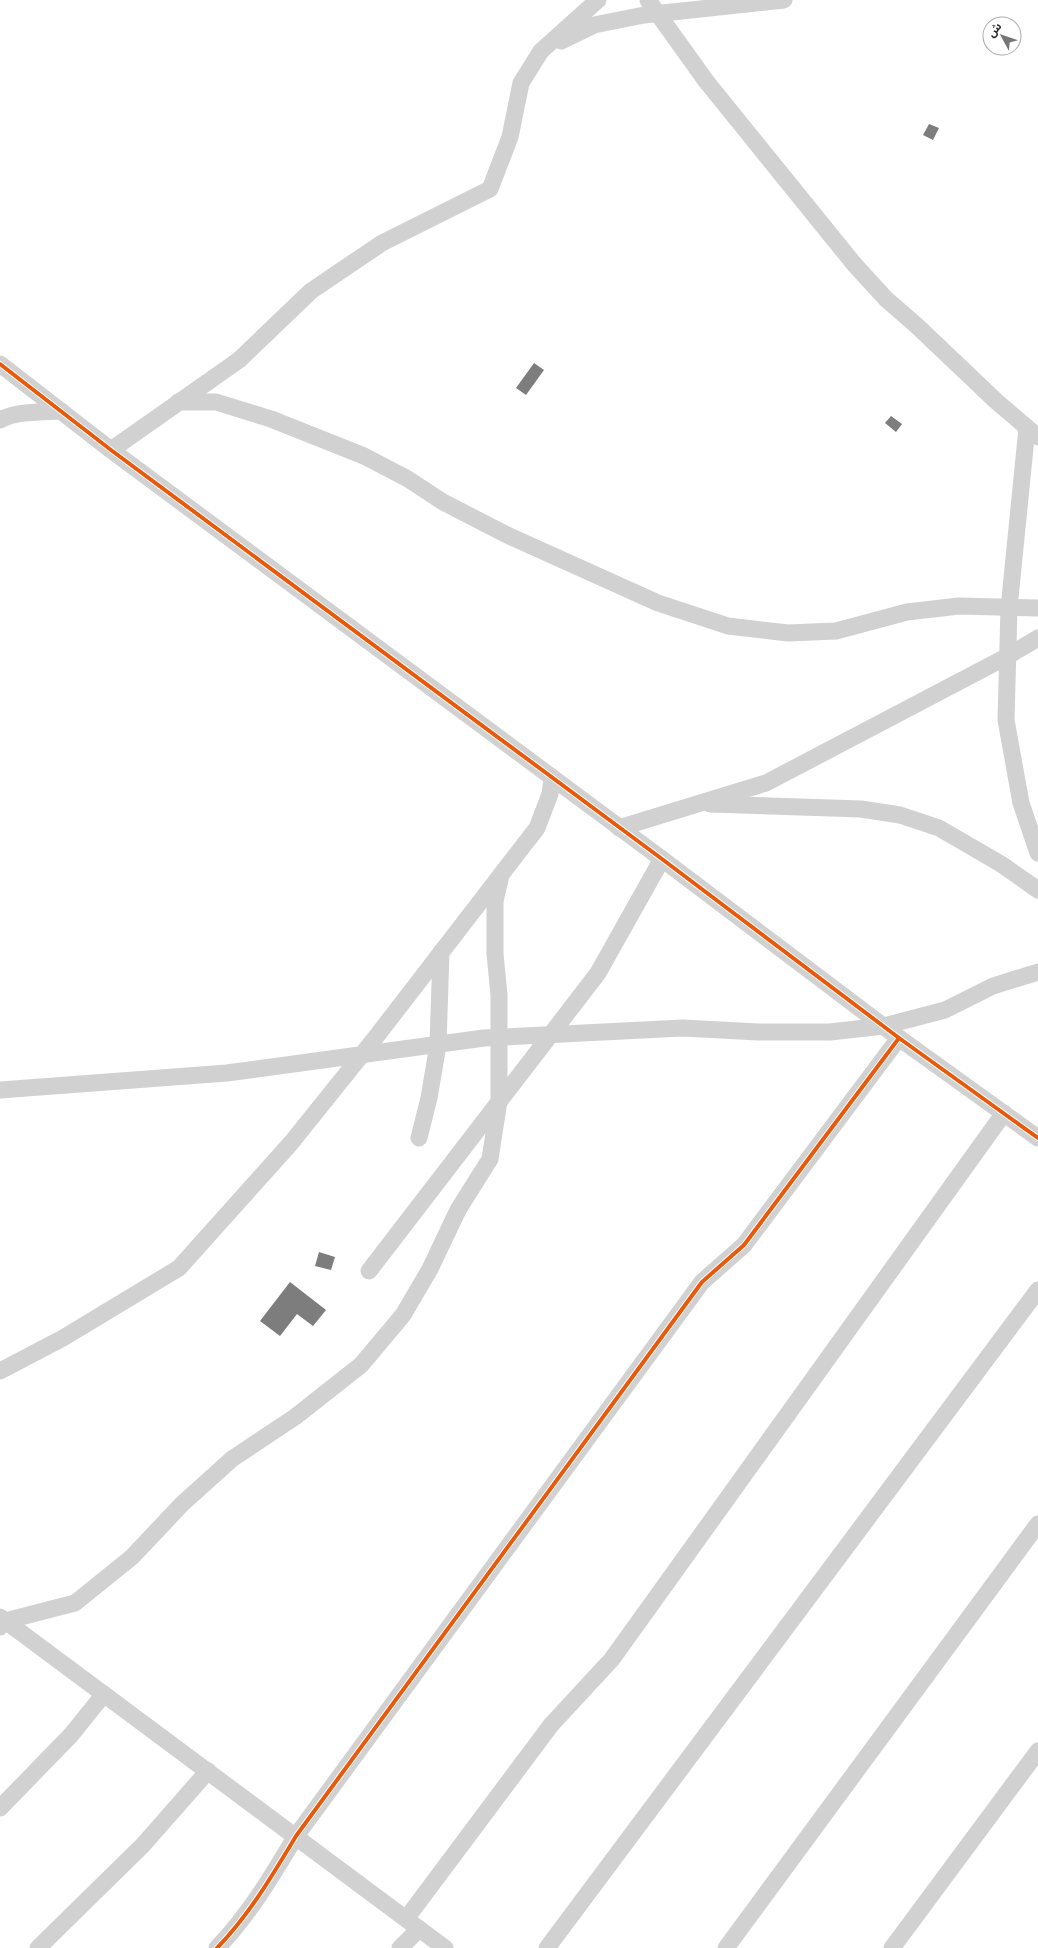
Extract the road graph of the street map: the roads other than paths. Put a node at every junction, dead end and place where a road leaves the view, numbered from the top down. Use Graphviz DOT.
graph roads {
  1 [pos="598,0"];
  2 [pos="784,0"];
  3 [pos="653,7"];
  4 [pos="541,51"];
  5 [pos="0,364"];
  6 [pos="178,402"];
  7 [pos="61,411"];
  8 [pos="0,420"];
  9 [pos="1032,432"];
  10 [pos="111,450"];
  11 [pos="1009,608"];
  12 [pos="1038,608"];
  13 [pos="1038,638"];
  14 [pos="1008,656"];
  15 [pos="552,779"];
  16 [pos="696,804"];
  17 [pos="619,828"];
  18 [pos="1038,853"];
  19 [pos="662,859"];
  20 [pos="501,875"];
  21 [pos="1038,890"];
  22 [pos="441,952"];
  23 [pos="1038,972"];
  24 [pos="884,1026"];
  25 [pos="550,1035"];
  26 [pos="500,1038"];
  27 [pos="899,1038"];
  28 [pos="438,1044"];
  29 [pos="360,1055"];
  30 [pos="0,1090"];
  31 [pos="499,1101"];
  32 [pos="1004,1113"];
  33 [pos="419,1138"];
  34 [pos="1038,1138"];
  35 [pos="370,1271"];
  36 [pos="1038,1290"];
  37 [pos="0,1371"];
  38 [pos="1038,1524"];
  39 [pos="2,1622"];
  40 [pos="104,1694"];
  41 [pos="1038,1751"];
  42 [pos="208,1771"];
  43 [pos="0,1808"];
  44 [pos="296,1836"];
  45 [pos="413,1924"];
  46 [pos="38,1948"];
  47 [pos="217,1948"];
  48 [pos="400,1948"];
  49 [pos="445,1948"];
  50 [pos="547,1948"];
  51 [pos="726,1948"];
  52 [pos="892,1948"];
  1 -- 4 [label="street"];
  2 -- 3 [label="street"];
  3 -- 4 [label="street"];
  3 -- 9 [label="street"];
  4 -- 6 [label="street"];
  5 -- 7 [label="street"];
  6 -- 10 [label="street"];
  6 -- 11 [label="street"];
  7 -- 8 [label="street"];
  7 -- 10 [label="street"];
  9 -- 11 [label="street"];
  10 -- 15 [label="street"];
  11 -- 12 [label="street"];
  11 -- 14 [label="street"];
  13 -- 14 [label="street"];
  14 -- 16 [label="street"];
  14 -- 18 [label="street"];
  15 -- 17 [label="street"];
  15 -- 20 [label="street"];
  16 -- 17 [label="street"];
  16 -- 21 [label="street"];
  17 -- 19 [label="street"];
  19 -- 24 [label="street"];
  19 -- 25 [label="street"];
  20 -- 22 [label="street"];
  20 -- 26 [label="street"];
  22 -- 28 [label="street"];
  22 -- 29 [label="street"];
  23 -- 24 [label="street"];
  24 -- 25 [label="street"];
  24 -- 27 [label="street"];
  25 -- 26 [label="street"];
  25 -- 31 [label="street"];
  26 -- 28 [label="street"];
  26 -- 31 [label="street"];
  27 -- 32 [label="street"];
  27 -- 44 [label="street"];
  28 -- 29 [label="street"];
  28 -- 33 [label="street"];
  29 -- 30 [label="street"];
  29 -- 37 [label="street"];
  31 -- 35 [label="street"];
  31 -- 39 [label="street"];
  32 -- 34 [label="street"];
  32 -- 45 [label="street"];
  36 -- 50 [label="street"];
  38 -- 51 [label="street"];
  39 -- 40 [label="street"];
  40 -- 42 [label="street"];
  40 -- 43 [label="street"];
  41 -- 52 [label="street"];
  42 -- 44 [label="street"];
  42 -- 46 [label="street"];
  44 -- 45 [label="street"];
  44 -- 47 [label="street"];
  45 -- 48 [label="street"];
  45 -- 49 [label="street"];
}
